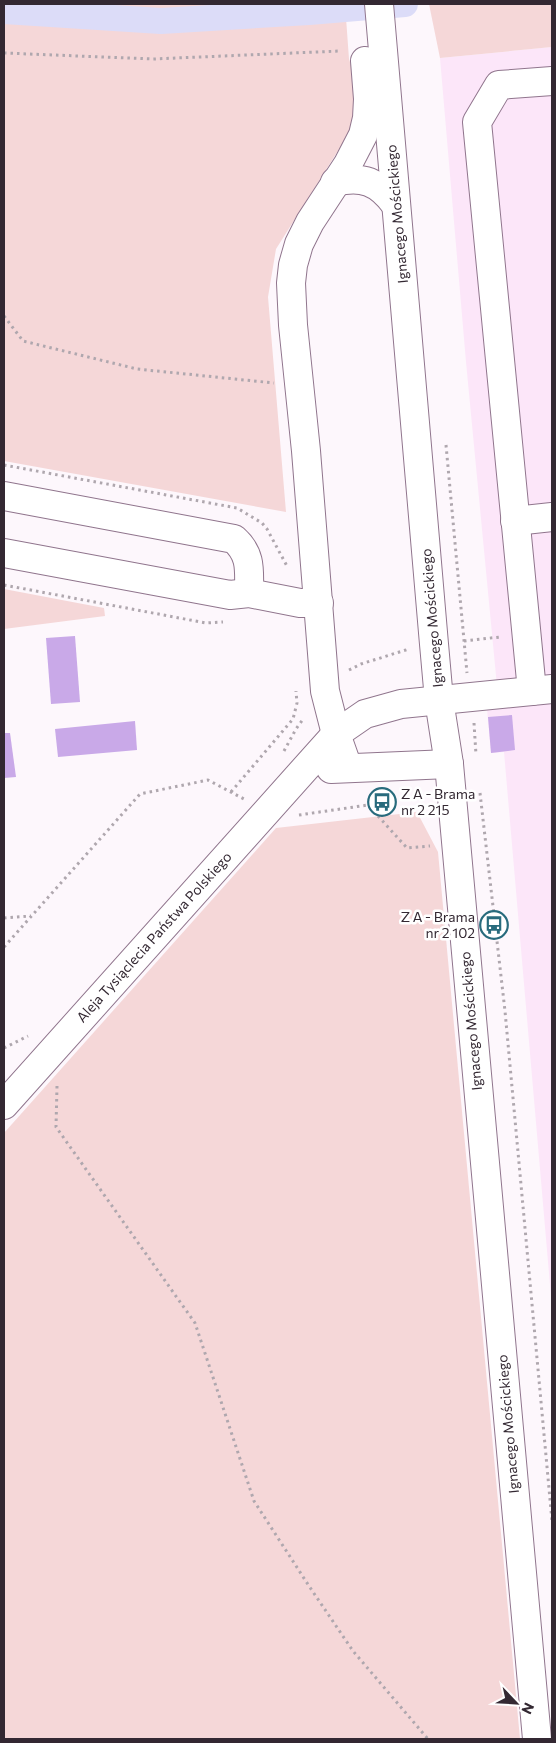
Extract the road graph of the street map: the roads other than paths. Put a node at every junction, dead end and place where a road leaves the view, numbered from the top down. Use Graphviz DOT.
graph roads {
  1 [pos="360,4"];
  2 [pos="379,4"];
  3 [pos="371,46"];
  4 [pos="552,81"];
  5 [pos="335,182"];
  6 [pos="395,204"];
  7 [pos="4,496"];
  8 [pos="552,517"];
  9 [pos="516,521"];
  10 [pos="4,553"];
  11 [pos="249,593"];
  12 [pos="318,603"];
  13 [pos="542,690"];
  14 [pos="439,700"];
  15 [pos="336,734"];
  16 [pos="448,764"];
  17 [pos="348,768"];
  18 [pos="304,770"];
  19 [pos="5,1101"];
  20 [pos="537,1739"];
  1 -- 3 [label="street, Ignacego Mościckiego"];
  2 -- 3 [label="street, Ignacego Mościckiego"];
  3 -- 5 [label="street, Ignacego Mościckiego"];
  3 -- 6 [label="street, Ignacego Mościckiego"];
  4 -- 9 [label="street"];
  5 -- 6 [label="street"];
  5 -- 12 [label="street, Ignacego Mościckiego"];
  6 -- 14 [label="street, Ignacego Mościckiego"];
  7 -- 11 [label="street"];
  8 -- 9 [label="street"];
  9 -- 13 [label="street"];
  10 -- 11 [label="street"];
  11 -- 12 [label="street"];
  12 -- 15 [label="street, Ignacego Mościckiego"];
  13 -- 14 [label="street, Aleja Tysiąclecia Państwa Polskiego"];
  14 -- 15 [label="street, Aleja Tysiąclecia Państwa Polskiego"];
  14 -- 16 [label="street, Ignacego Mościckiego"];
  15 -- 17 [label="street, Ignacego Mościckiego"];
  15 -- 18 [label="street, Aleja Tysiąclecia Państwa Polskiego"];
  16 -- 17 [label="street"];
  16 -- 20 [label="street, Ignacego Mościckiego"];
  17 -- 18 [label="street"];
  18 -- 19 [label="street, Aleja Tysiąclecia Państwa Polskiego"];
}
